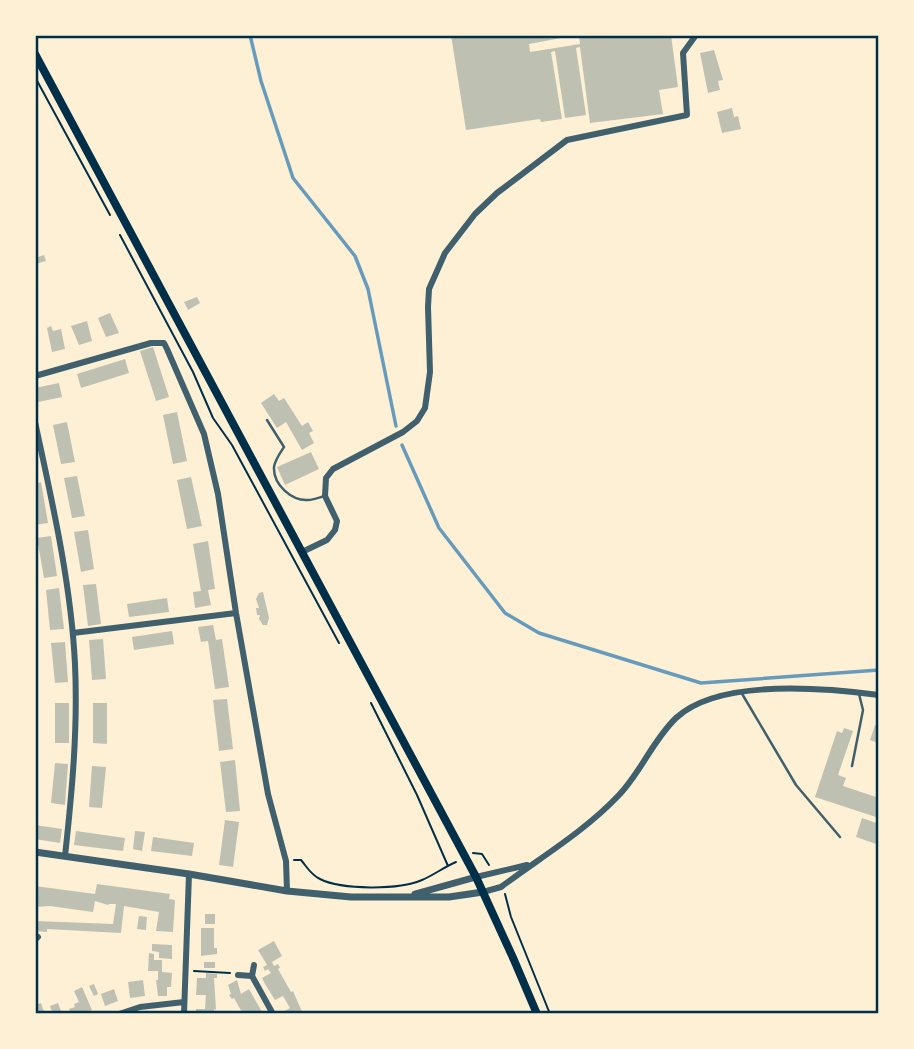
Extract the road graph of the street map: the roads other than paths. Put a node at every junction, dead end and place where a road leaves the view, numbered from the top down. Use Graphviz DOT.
graph roads {
  1 [pos="696,35"];
  2 [pos="35,54"];
  3 [pos="35,376"];
  4 [pos="267,420"];
  5 [pos="35,422"];
  6 [pos="325,496"];
  7 [pos="302,552"];
  8 [pos="236,613"];
  9 [pos="72,634"];
  10 [pos="741,692"];
  11 [pos="858,693"];
  12 [pos="879,695"];
  13 [pos="852,766"];
  14 [pos="840,837"];
  15 [pos="35,852"];
  16 [pos="65,856"];
  17 [pos="532,864"];
  18 [pos="189,874"];
  19 [pos="475,877"];
  20 [pos="287,891"];
  21 [pos="483,892"];
  22 [pos="404,897"];
  23 [pos="254,965"];
  24 [pos="238,975"];
  25 [pos="252,976"];
  26 [pos="184,1002"];
  27 [pos="119,1014"];
  28 [pos="184,1014"];
  29 [pos="273,1014"];
  30 [pos="537,1014"];
  1 -- 6 [label="street"];
  2 -- 7 [label="main road"];
  3 -- 8 [label="street"];
  4 -- 6 [label="lane"];
  5 -- 9 [label="street"];
  6 -- 7 [label="street"];
  7 -- 19 [label="main road"];
  8 -- 9 [label="street"];
  8 -- 20 [label="street"];
  9 -- 16 [label="street"];
  10 -- 11 [label="street"];
  10 -- 14 [label="lane"];
  10 -- 17 [label="street"];
  11 -- 12 [label="street"];
  11 -- 13 [label="lane"];
  15 -- 16 [label="street"];
  16 -- 18 [label="street"];
  17 -- 19 [label="street"];
  17 -- 21 [label="street"];
  18 -- 20 [label="street"];
  18 -- 26 [label="street"];
  19 -- 21 [label="main road"];
  19 -- 22 [label="street"];
  20 -- 22 [label="street"];
  21 -- 22 [label="street"];
  21 -- 30 [label="main road"];
  23 -- 25 [label="street"];
  24 -- 25 [label="street"];
  25 -- 29 [label="street"];
  26 -- 27 [label="street"];
  26 -- 28 [label="street"];
}
